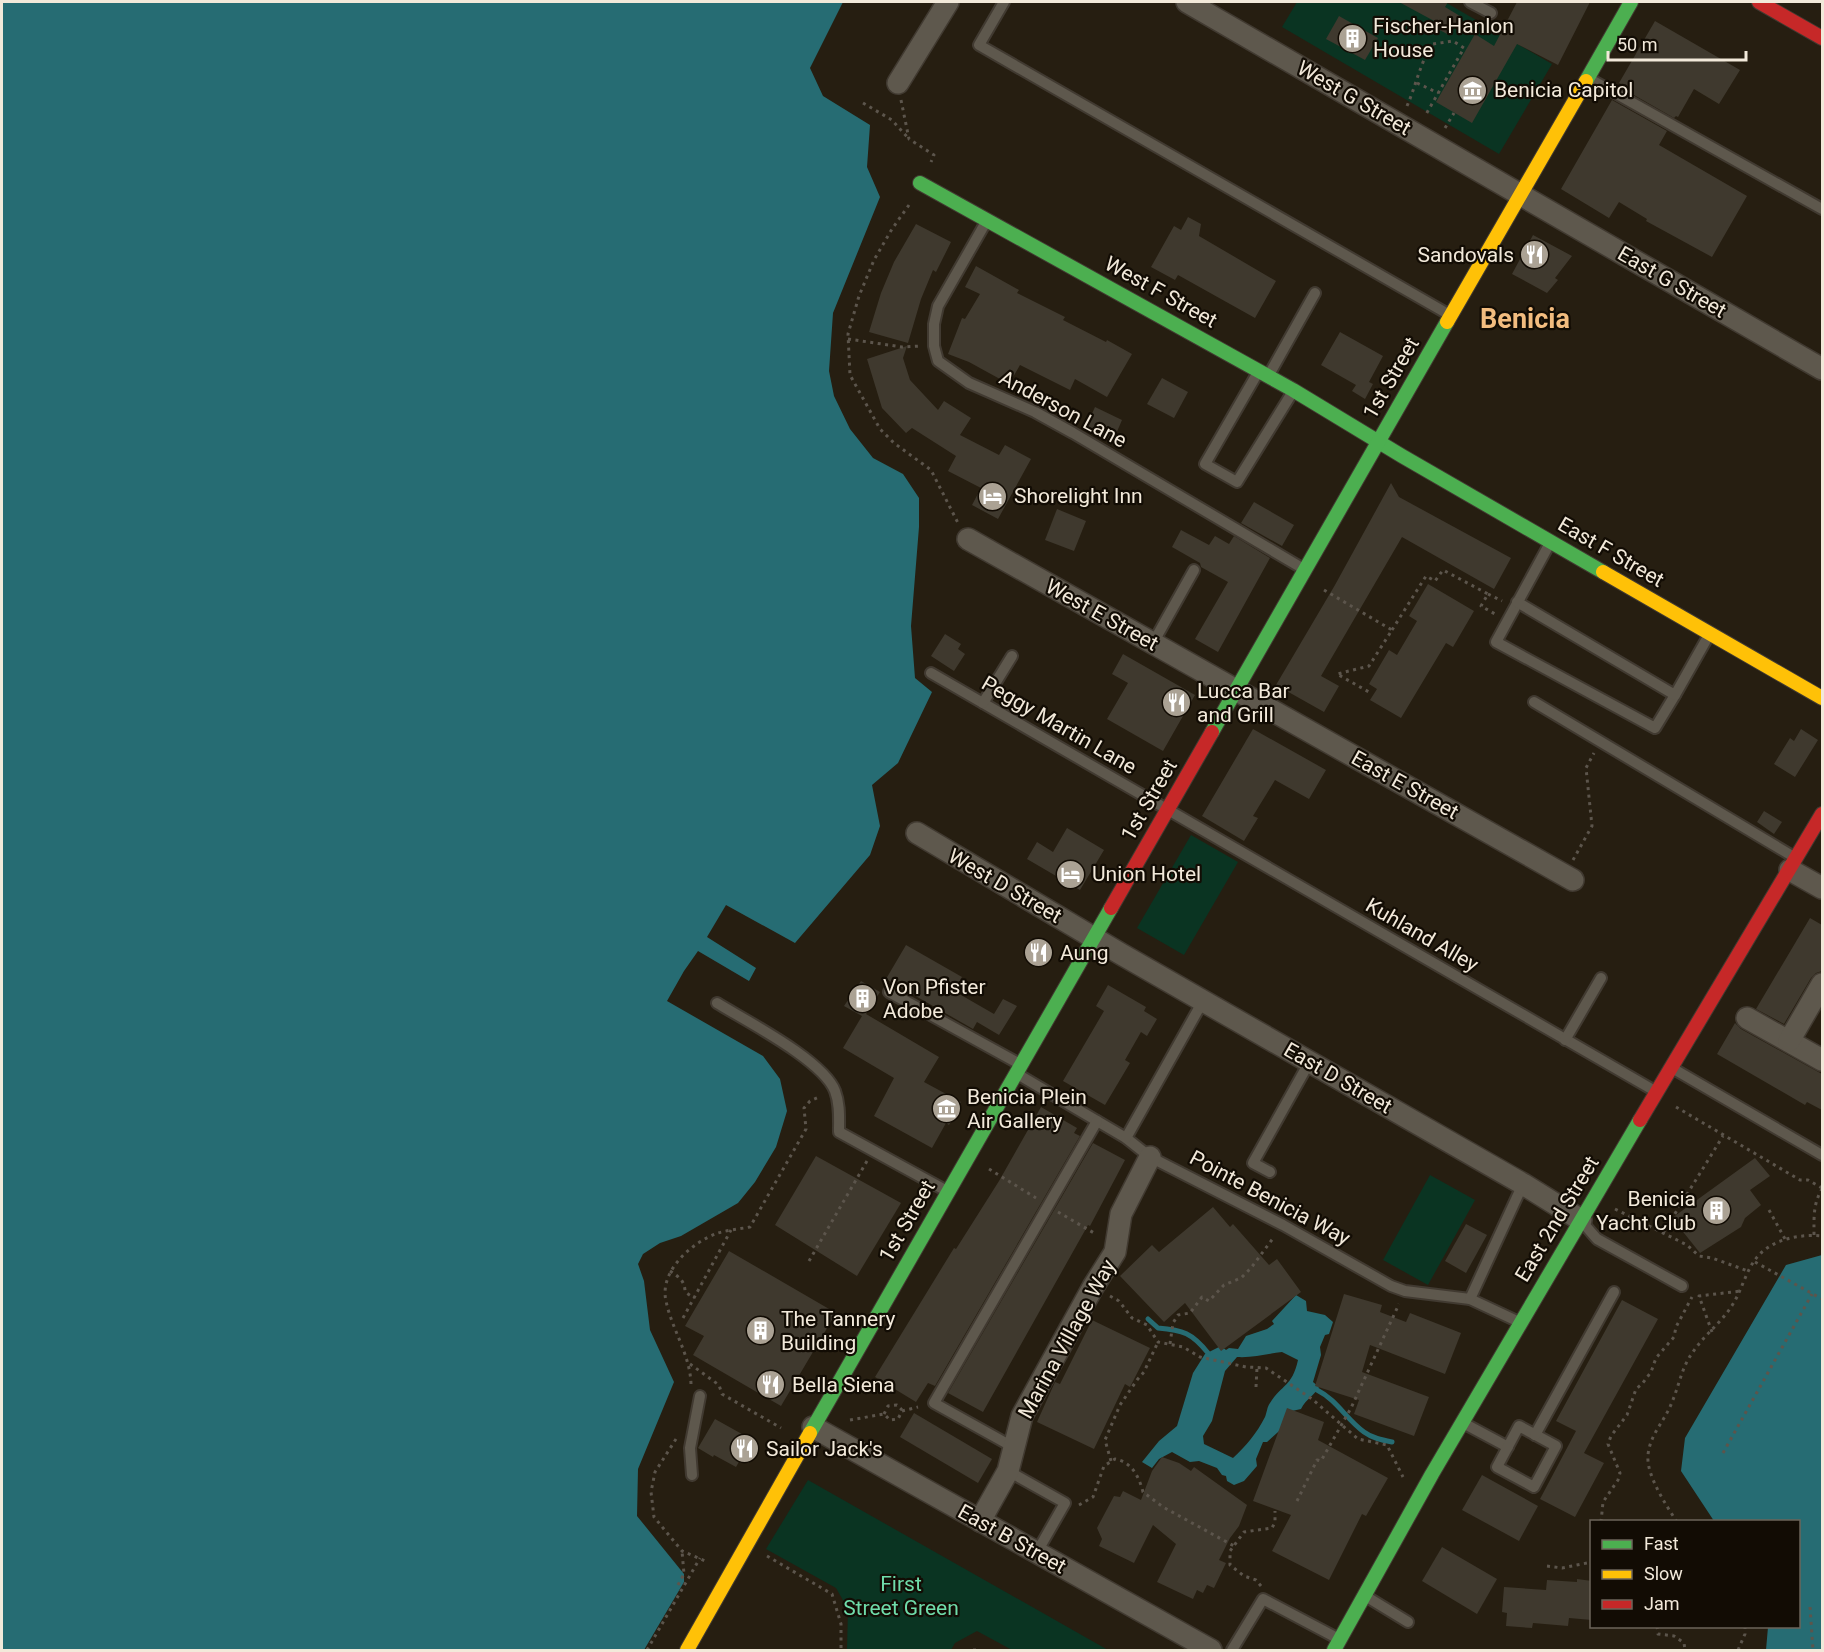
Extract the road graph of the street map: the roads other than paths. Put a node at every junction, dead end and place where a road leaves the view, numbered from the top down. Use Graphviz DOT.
graph roads {
  1 [pos="948,2"];
  2 [pos="1005,2"];
  3 [pos="1187,2"];
  4 [pos="1470,2"];
  5 [pos="1631,2"];
  6 [pos="1759,2"];
  7 [pos="1491,13"];
  8 [pos="1822,38"];
  9 [pos="1587,78"];
  10 [pos="898,83"];
  11 [pos="920,183"];
  12 [pos="1521,194"];
  13 [pos="1822,209"];
  14 [pos="987,219"];
  15 [pos="1315,293"];
  16 [pos="1451,316"];
  17 [pos="1822,369"];
  18 [pos="1263,373"];
  19 [pos="1293,390"];
  20 [pos="1380,441"];
  21 [pos="968,539"];
  22 [pos="1550,542"];
  23 [pos="1194,570"];
  24 [pos="1306,570"];
  25 [pos="1517,602"];
  26 [pos="1710,633"];
  27 [pos="1153,643"];
  28 [pos="1012,656"];
  29 [pos="931,673"];
  30 [pos="1237,690"];
  31 [pos="1675,695"];
  32 [pos="1822,698"];
  33 [pos="1534,702"];
  34 [pos="983,703"];
  35 [pos="1167,810"];
  36 [pos="1822,814"];
  37 [pos="917,833"];
  38 [pos="1793,864"];
  39 [pos="1569,878"];
  40 [pos="1822,888"];
  41 [pos="1094,938"];
  42 [pos="1600,978"];
  43 [pos="1822,984"];
  44 [pos="889,992"];
  45 [pos="1203,1001"];
  46 [pos="717,1003"];
  47 [pos="1747,1018"];
  48 [pos="1565,1040"];
  49 [pos="1789,1041"];
  50 [pos="1822,1060"];
  51 [pos="1310,1061"];
  52 [pos="1672,1068"];
  53 [pos="1019,1069"];
  54 [pos="1658,1093"];
  55 [pos="1097,1121"];
  56 [pos="1126,1138"];
  57 [pos="1822,1155"];
  58 [pos="1150,1157"];
  59 [pos="1270,1172"];
  60 [pos="1523,1184"];
  61 [pos="948,1192"];
  62 [pos="1581,1220"];
  63 [pos="1682,1286"];
  64 [pos="1614,1292"];
  65 [pos="1470,1299"];
  66 [pos="1520,1322"];
  67 [pos="695,1393"];
  68 [pos="1462,1422"];
  69 [pos="813,1427"];
  70 [pos="1535,1435"];
  71 [pos="1013,1447"];
  72 [pos="1508,1447"];
  73 [pos="1008,1471"];
  74 [pos="692,1475"];
  75 [pos="980,1521"];
  76 [pos="1037,1552"];
  77 [pos="1365,1596"];
  78 [pos="1408,1622"];
  79 [pos="1337,1645"];
  80 [pos="687,1650"];
  81 [pos="1211,1650"];
  82 [pos="1232,1650"];
  1 -- 10 [label="street"];
  2 -- 16 [label="lane"];
  3 -- 12 [label="street, West G Street"];
  4 -- 7 [label="lane"];
  5 -- 9 [label="street, 1st Street"];
  6 -- 8 [label="street"];
  9 -- 12 [label="street, 1st Street"];
  9 -- 13 [label="lane"];
  11 -- 14 [label="street, West F Street"];
  12 -- 16 [label="street, 1st Street"];
  12 -- 17 [label="street, East G Street"];
  14 -- 18 [label="street, West F Street"];
  14 -- 24 [label="lane, Anderson Lane"];
  15 -- 18 [label="lane"];
  16 -- 20 [label="street, 1st Street"];
  18 -- 19 [label="street, West F Street"];
  18 -- 19 [label="lane"];
  19 -- 20 [label="street, West F Street"];
  20 -- 22 [label="street, East F Street"];
  20 -- 24 [label="street, 1st Street"];
  21 -- 27 [label="street, West E Street"];
  22 -- 25 [label="lane"];
  22 -- 26 [label="street, East F Street"];
  23 -- 27 [label="lane"];
  24 -- 30 [label="street, 1st Street"];
  25 -- 31 [label="lane"];
  25 -- 31 [label="lane"];
  26 -- 31 [label="lane"];
  26 -- 32 [label="street, East F Street"];
  27 -- 30 [label="street, West E Street"];
  28 -- 34 [label="lane"];
  29 -- 34 [label="lane, Peggy Martin Lane"];
  30 -- 35 [label="street, 1st Street"];
  30 -- 39 [label="street, East E Street"];
  33 -- 38 [label="lane"];
  34 -- 35 [label="lane, Peggy Martin Lane"];
  35 -- 41 [label="street, 1st Street"];
  35 -- 48 [label="lane, Kuhland Alley"];
  36 -- 38 [label="street, East 2nd Street"];
  37 -- 41 [label="street, West D Street"];
  38 -- 40 [label="street"];
  38 -- 52 [label="street, East 2nd Street"];
  41 -- 45 [label="street, East D Street"];
  41 -- 53 [label="street, 1st Street"];
  42 -- 48 [label="lane"];
  43 -- 49 [label="street"];
  44 -- 53 [label="lane, Pointe Benicia Way"];
  45 -- 51 [label="street, East D Street"];
  45 -- 56 [label="lane"];
  46 -- 61 [label="lane"];
  47 -- 49 [label="street"];
  48 -- 54 [label="lane, Kuhland Alley"];
  49 -- 50 [label="street"];
  51 -- 59 [label="lane"];
  51 -- 60 [label="street, East D Street"];
  52 -- 54 [label="street, East 2nd Street"];
  52 -- 57 [label="lane"];
  53 -- 55 [label="lane, Pointe Benicia Way"];
  53 -- 61 [label="street, 1st Street"];
  54 -- 62 [label="street, East 2nd Street"];
  55 -- 56 [label="lane, Pointe Benicia Way"];
  55 -- 71 [label="lane"];
  56 -- 58 [label="lane, Pointe Benicia Way"];
  58 -- 65 [label="lane, Pointe Benicia Way"];
  58 -- 71 [label="street, Marina Village Way"];
  60 -- 62 [label="street, East D Street"];
  60 -- 65 [label="lane"];
  61 -- 69 [label="street, 1st Street"];
  62 -- 63 [label="lane"];
  62 -- 66 [label="street, East 2nd Street"];
  64 -- 70 [label="lane"];
  65 -- 66 [label="lane, Pointe Benicia Way"];
  66 -- 68 [label="street, East 2nd Street"];
  67 -- 74 [label="lane"];
  68 -- 72 [label="lane"];
  68 -- 77 [label="street, East 2nd Street"];
  69 -- 75 [label="street, East B Street"];
  69 -- 80 [label="street, 1st Street"];
  70 -- 72 [label="lane"];
  70 -- 72 [label="lane"];
  71 -- 73 [label="street, Marina Village Way"];
  73 -- 75 [label="street, Marina Village Way"];
  73 -- 76 [label="lane"];
  75 -- 76 [label="street, East B Street"];
  76 -- 81 [label="street, East B Street"];
  77 -- 78 [label="lane"];
  77 -- 79 [label="street, East 2nd Street"];
  79 -- 82 [label="lane"];
}
